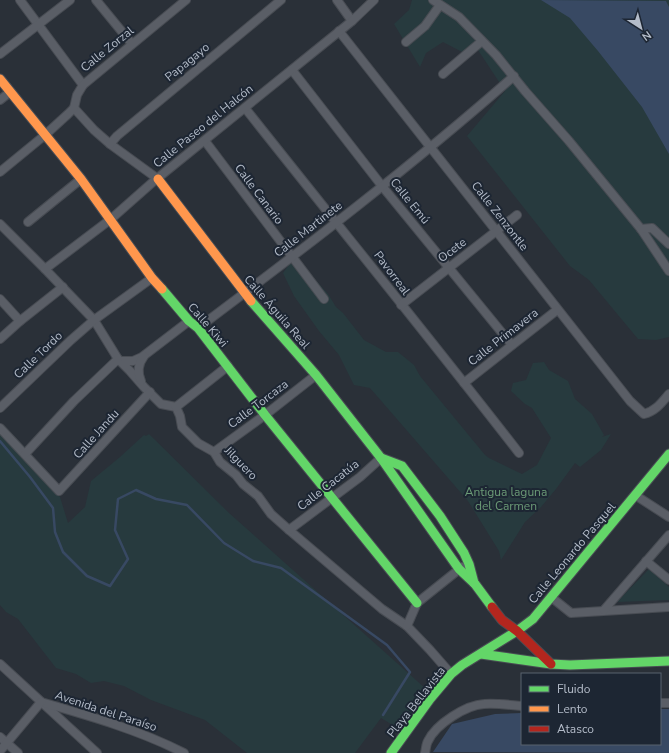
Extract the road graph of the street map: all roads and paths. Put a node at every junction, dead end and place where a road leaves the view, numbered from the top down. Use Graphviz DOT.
graph roads {
  1 [pos="20,0"];
  2 [pos="70,0"];
  3 [pos="96,0"];
  4 [pos="186,0"];
  5 [pos="281,0"];
  6 [pos="337,0"];
  7 [pos="374,0"];
  8 [pos="436,2"];
  9 [pos="352,21"];
  10 [pos="38,24"];
  11 [pos="339,31"];
  12 [pos="482,41"];
  13 [pos="406,42"];
  14 [pos="132,44"];
  15 [pos="0,54"];
  16 [pos="292,70"];
  17 [pos="443,74"];
  18 [pos="514,76"];
  19 [pos="0,79"];
  20 [pos="82,84"];
  21 [pos="10,92"];
  22 [pos="0,100"];
  23 [pos="74,108"];
  24 [pos="245,108"];
  25 [pos="45,135"];
  26 [pos="205,141"];
  27 [pos="110,144"];
  28 [pos="430,147"];
  29 [pos="0,172"];
  30 [pos="81,179"];
  31 [pos="158,179"];
  32 [pos="382,186"];
  33 [pos="518,215"];
  34 [pos="111,219"];
  35 [pos="28,222"];
  36 [pos="335,222"];
  37 [pos="0,224"];
  38 [pos="641,229"];
  39 [pos="497,231"];
  40 [pos="669,244"];
  41 [pos="292,258"];
  42 [pos="449,268"];
  43 [pos="45,269"];
  44 [pos="669,271"];
  45 [pos="152,278"];
  46 [pos="63,287"];
  47 [pos="244,293"];
  48 [pos="0,299"];
  49 [pos="324,299"];
  50 [pos="401,305"];
  51 [pos="557,310"];
  52 [pos="94,320"];
  53 [pos="20,321"];
  54 [pos="189,321"];
  55 [pos="198,328"];
  56 [pos="0,339"];
  57 [pos="512,345"];
  58 [pos="145,355"];
  59 [pos="119,360"];
  60 [pos="228,366"];
  61 [pos="316,375"];
  62 [pos="464,383"];
  63 [pos="147,390"];
  64 [pos="669,394"];
  65 [pos="176,407"];
  66 [pos="0,408"];
  67 [pos="265,415"];
  68 [pos="0,428"];
  69 [pos="214,452"];
  70 [pos="519,453"];
  71 [pos="24,454"];
  72 [pos="669,454"];
  73 [pos="381,458"];
  74 [pos="636,495"];
  75 [pos="332,498"];
  76 [pos="669,517"];
  77 [pos="289,530"];
  78 [pos="669,535"];
  79 [pos="646,561"];
  80 [pos="469,564"];
  81 [pos="459,569"];
  82 [pos="669,580"];
  83 [pos="475,584"];
  84 [pos="551,597"];
  85 [pos="417,603"];
  86 [pos="669,607"];
  87 [pos="604,610"];
  88 [pos="407,626"];
  89 [pos="517,631"];
  90 [pos="481,654"];
  91 [pos="669,661"];
  92 [pos="0,664"];
  93 [pos="551,664"];
  94 [pos="451,674"];
  95 [pos="41,702"];
  96 [pos="521,706"];
  97 [pos="0,737"];
  98 [pos="7,743"];
  99 [pos="0,750"];
  100 [pos="18,753"];
  101 [pos="97,753"];
  102 [pos="184,753"];
  103 [pos="391,753"];
  104 [pos="425,753"];
  1 -- 10 [label="street"];
  2 -- 10 [label="street"];
  3 -- 14 [label="street"];
  4 -- 14 [label="street, Calle Zorzal"];
  5 -- 27 [label="street, Papagayo"];
  6 -- 9 [label="street"];
  7 -- 9 [label="street, Calle Paseo del Halcón"];
  8 -- 12 [label="street"];
  8 -- 13 [label="street"];
  9 -- 11 [label="street, Calle Paseo del Halcón"];
  10 -- 15 [label="street"];
  10 -- 20 [label="street"];
  11 -- 16 [label="street, Calle Paseo del Halcón"];
  11 -- 28 [label="street, Calle Zenzontle"];
  12 -- 17 [label="street"];
  12 -- 18 [label="street"];
  14 -- 20 [label="street, Calle Zorzal"];
  16 -- 24 [label="street, Calle Paseo del Halcón"];
  16 -- 32 [label="street, Calle Emú"];
  18 -- 28 [label="street, Calle Martinete"];
  18 -- 38 [label="street"];
  19 -- 21 [label="street, Calle Kiwi"];
  20 -- 23 [label="street, Calle Zorzal"];
  21 -- 22 [label="street"];
  21 -- 25 [label="street, Calle Kiwi"];
  23 -- 25 [label="street"];
  23 -- 27 [label="street"];
  24 -- 26 [label="street, Calle Paseo del Halcón"];
  24 -- 36 [label="street, Pavorreal"];
  25 -- 29 [label="street"];
  25 -- 30 [label="street, Calle Kiwi"];
  26 -- 31 [label="street, Calle Paseo del Halcón"];
  26 -- 41 [label="street, Calle Canario"];
  27 -- 31 [label="street"];
  28 -- 32 [label="street, Calle Martinete"];
  28 -- 39 [label="street, Calle Zenzontle"];
  30 -- 34 [label="street, Calle Kiwi"];
  30 -- 35 [label="street"];
  31 -- 34 [label="street, Calle Paseo del Halcón"];
  31 -- 47 [label="street, Calle Águila Real"];
  32 -- 36 [label="street, Calle Martinete"];
  32 -- 42 [label="street, Calle Emú"];
  33 -- 39 [label="street, Ocete"];
  34 -- 43 [label="street, Calle Paseo del Halcón"];
  34 -- 45 [label="street, Calle Kiwi"];
  36 -- 41 [label="street, Calle Martinete"];
  36 -- 50 [label="street, Pavorreal"];
  37 -- 43 [label="street"];
  38 -- 40 [label="street"];
  38 -- 44 [label="street"];
  39 -- 42 [label="street, Ocete"];
  39 -- 51 [label="street, Calle Zenzontle"];
  41 -- 47 [label="street, Calle Martinete"];
  41 -- 49 [label="street, Calle Canario"];
  42 -- 50 [label="street, Ocete"];
  42 -- 57 [label="street, Calle Emú"];
  43 -- 46 [label="street"];
  45 -- 52 [label="street, Calle Tordo"];
  45 -- 54 [label="street, Calle Kiwi"];
  46 -- 52 [label="street"];
  46 -- 53 [label="street"];
  47 -- 55 [label="street, Calle Martinete"];
  47 -- 61 [label="street, Calle Águila Real"];
  48 -- 53 [label="street"];
  50 -- 62 [label="street, Pavorreal"];
  51 -- 57 [label="street, Calle Primavera"];
  51 -- 64 [label="street, Calle Zenzontle"];
  52 -- 59 [label="street"];
  52 -- 66 [label="street, Calle Tordo"];
  53 -- 56 [label="street"];
  54 -- 55 [label="street, Calle Kiwi"];
  54 -- 58 [label="street"];
  55 -- 60 [label="street, Calle Kiwi"];
  57 -- 62 [label="street, Calle Primavera"];
  58 -- 59 [label="street"];
  58 -- 63 [label="street"];
  59 -- 63 [label="street"];
  59 -- 71 [label="street"];
  60 -- 65 [label="street"];
  60 -- 67 [label="street, Calle Kiwi"];
  61 -- 67 [label="street, Calle Torcaza"];
  61 -- 73 [label="street, Calle Águila Real"];
  62 -- 70 [label="street, Pavorreal"];
  63 -- 65 [label="street"];
  63 -- 71 [label="street, Calle Jandu"];
  65 -- 69 [label="street, Jilguero"];
  67 -- 69 [label="street, Calle Torcaza"];
  67 -- 75 [label="street, Calle Kiwi"];
  68 -- 71 [label="street"];
  69 -- 77 [label="street, Jilguero"];
  72 -- 74 [label="street, Calle Leonardo Pasquel"];
  73 -- 75 [label="street, Calle Cacatúa"];
  73 -- 80 [label="street, Calle Águila Real"];
  73 -- 81 [label="street, Calle Águila Real"];
  74 -- 76 [label="street"];
  74 -- 84 [label="street, Calle Leonardo Pasquel"];
  75 -- 77 [label="street, Calle Cacatúa"];
  75 -- 85 [label="street, Calle Kiwi"];
  77 -- 88 [label="street, Jilguero"];
  78 -- 79 [label="street"];
  79 -- 82 [label="street"];
  79 -- 87 [label="street"];
  80 -- 81 [label="street"];
  80 -- 83 [label="street, Calle Águila Real"];
  81 -- 83 [label="street, Calle Águila Real"];
  81 -- 85 [label="street"];
  83 -- 89 [label="street, Calle Águila Real"];
  84 -- 87 [label="street"];
  84 -- 89 [label="street, Calle Leonardo Pasquel"];
  85 -- 88 [label="street"];
  86 -- 87 [label="street"];
  88 -- 94 [label="street, Jilguero"];
  89 -- 90 [label="street, Calle Leonardo Pasquel"];
  89 -- 93 [label="street, Calle Águila Real"];
  90 -- 93 [label="street"];
  90 -- 94 [label="street, Playa Bellavista"];
  91 -- 93 [label="street"];
  92 -- 95 [label="street"];
  94 -- 103 [label="street, Playa Bellavista"];
  95 -- 98 [label="street"];
  95 -- 101 [label="street"];
  95 -- 102 [label="street, Avenida del Paraíso"];
  96 -- 104 [label="street"];
  97 -- 98 [label="street"];
  98 -- 99 [label="street"];
  98 -- 100 [label="street"];
}
